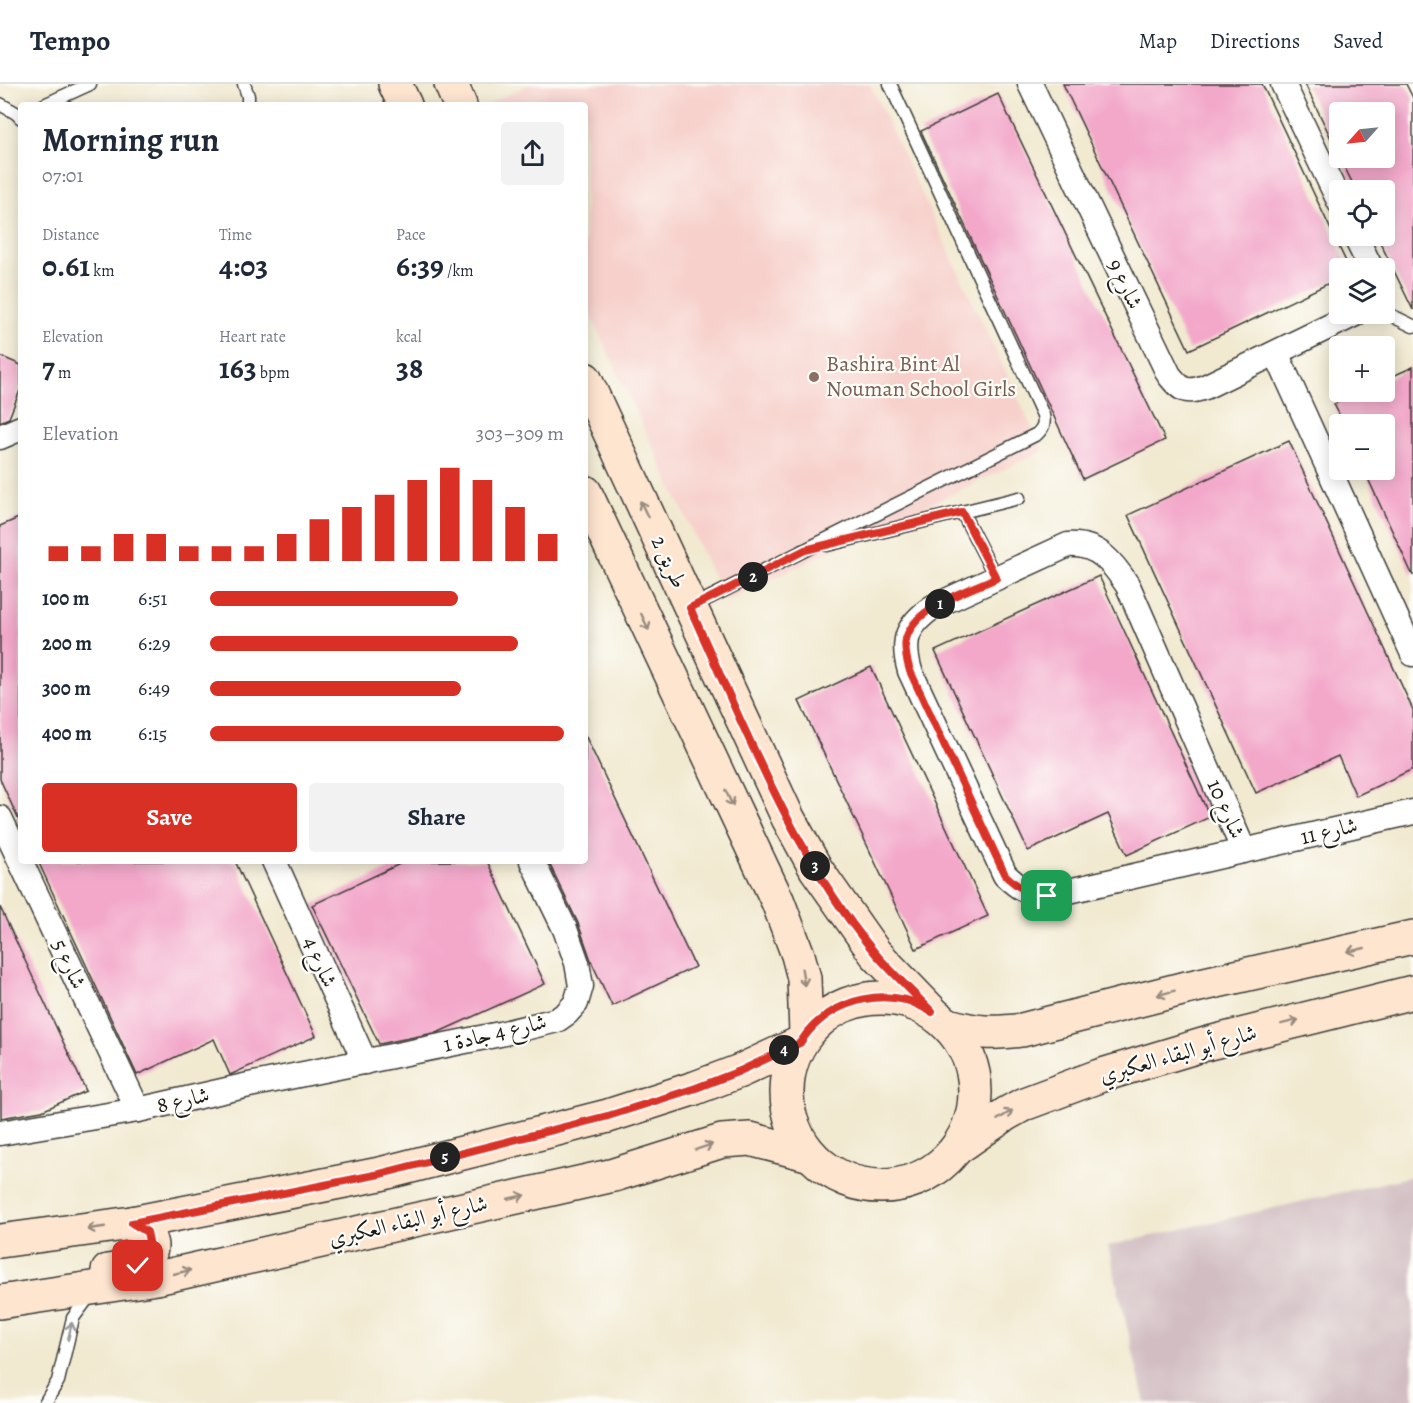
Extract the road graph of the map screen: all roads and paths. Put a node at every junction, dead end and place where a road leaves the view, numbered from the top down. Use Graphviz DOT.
graph roads {
  1 [pos="90,84"];
  2 [pos="244,84"];
  3 [pos="395,84"];
  4 [pos="451,84"];
  5 [pos="890,84"];
  6 [pos="1030,84"];
  7 [pos="1283,84"];
  8 [pos="51,102"];
  9 [pos="248,102"];
  10 [pos="404,102"];
  11 [pos="459,102"];
  12 [pos="0,104"];
  13 [pos="18,115"];
  14 [pos="1329,180"];
  15 [pos="1395,317"];
  16 [pos="1335,324"];
  17 [pos="1413,326"];
  18 [pos="1276,353"];
  19 [pos="588,386"];
  20 [pos="18,429"];
  21 [pos="0,437"];
  22 [pos="1019,498"];
  23 [pos="588,499"];
  24 [pos="962,512"];
  25 [pos="663,549"];
  26 [pos="805,550"];
  27 [pos="620,568"];
  28 [pos="996,578"];
  29 [pos="690,608"];
  30 [pos="1413,654"];
  31 [pos="1413,812"];
  32 [pos="0,818"];
  33 [pos="1244,850"];
  34 [pos="18,856"];
  35 [pos="22,864"];
  36 [pos="275,864"];
  37 [pos="533,864"];
  38 [pos="1413,937"];
  39 [pos="1413,992"];
  40 [pos="940,1018"];
  41 [pos="803,1038"];
  42 [pos="365,1062"];
  43 [pos="138,1110"];
  44 [pos="0,1133"];
  45 [pos="957,1148"];
  46 [pos="811,1155"];
  47 [pos="132,1223"];
  48 [pos="0,1241"];
  49 [pos="97,1287"];
  50 [pos="0,1291"];
  51 [pos="0,1302"];
  52 [pos="45,1403"];
  1 -- 8 [label="lane"];
  2 -- 9 [label="lane"];
  3 -- 10 [label="main road"];
  4 -- 11 [label="main road"];
  5 -- 26 [label="lane"];
  6 -- 18 [label="street, شارع 9"];
  7 -- 14 [label="street"];
  12 -- 13 [label="lane"];
  15 -- 17 [label="lane"];
  16 -- 18 [label="street, شارع 9"];
  18 -- 30 [label="street"];
  25 -- 19 [label="main road, طريق 2, one-way"];
  20 -- 21 [label="street"];
  22 -- 24 [label="lane"];
  23 -- 27 [label="main road, طريق 2"];
  24 -- 26 [label="lane"];
  24 -- 28 [label="lane"];
  25 -- 27 [label="main road"];
  25 -- 29 [label="main road, طريق 2"];
  26 -- 29 [label="lane"];
  27 -- 41 [label="main road, طريق 2, one-way"];
  28 -- 33 [label="street, شارع 10"];
  28 -- 33 [label="street, شارع 10"];
  29 -- 40 [label="main road, طريق 2"];
  31 -- 33 [label="street, شارع 11"];
  32 -- 34 [label="street, شارع 5"];
  35 -- 43 [label="street, شارع 5"];
  36 -- 42 [label="street, شارع 4"];
  37 -- 42 [label="street, شارع 4 جادة 1"];
  38 -- 40 [label="main road, one-way"];
  45 -- 39 [label="main road, شارع أبو البقاء العكبري, one-way"];
  40 -- 41 [label="main road"];
  40 -- 45 [label="main road"];
  41 -- 46 [label="main road"];
  41 -- 47 [label="main road"];
  42 -- 43 [label="street, شارع 8"];
  43 -- 44 [label="street, شارع 8"];
  45 -- 46 [label="main road"];
  49 -- 46 [label="main road, شارع أبو البقاء العكبري, one-way"];
  47 -- 48 [label="main road, one-way"];
  47 -- 50 [label="main road"];
  49 -- 51 [label="main road, شارع أبو البقاء العكبري"];
  52 -- 49 [label="lane, one-way"];
}
